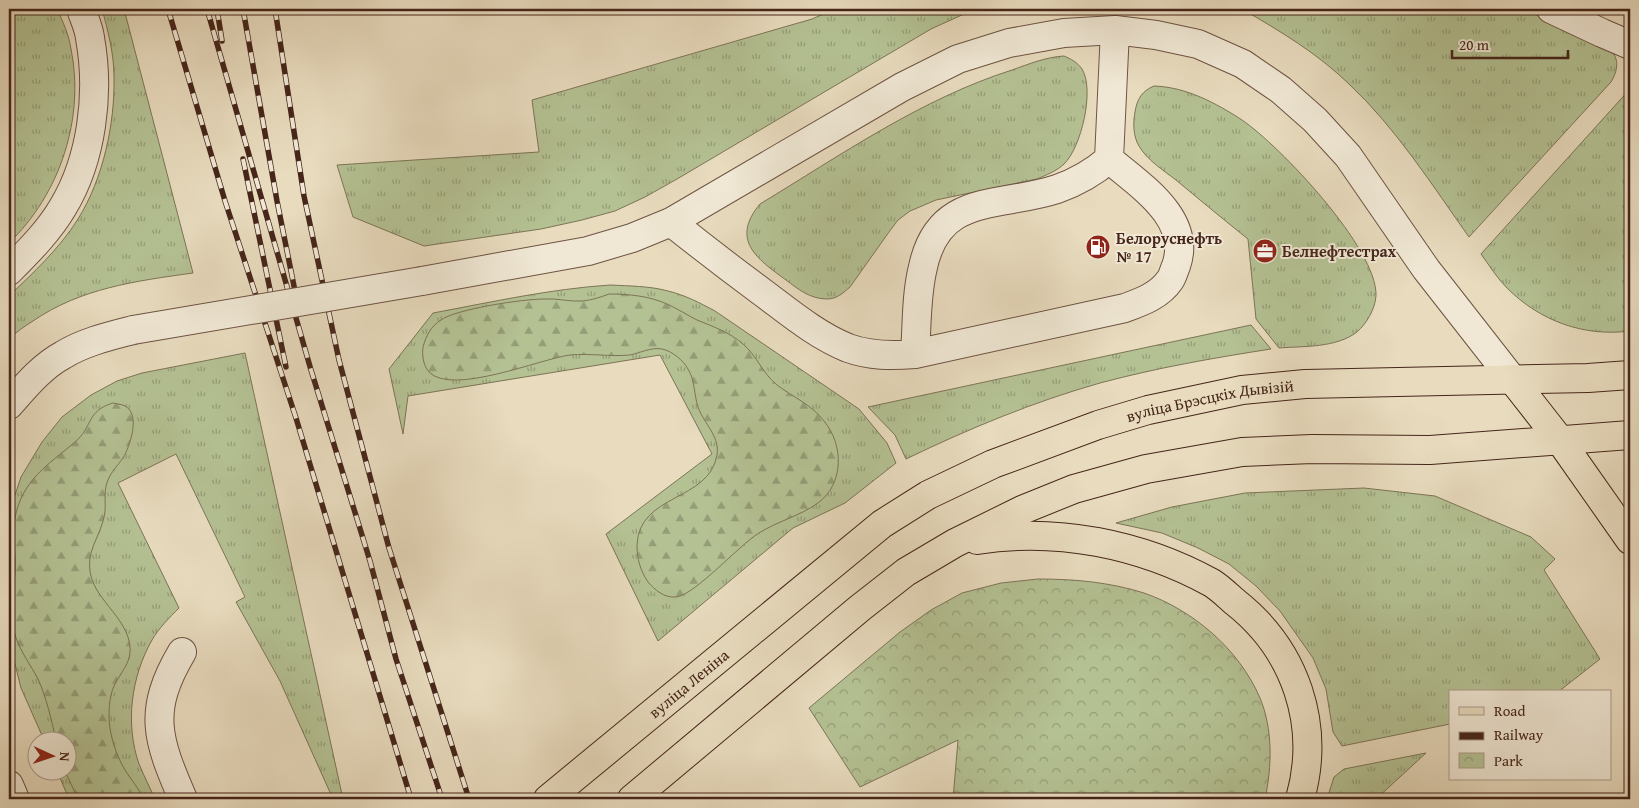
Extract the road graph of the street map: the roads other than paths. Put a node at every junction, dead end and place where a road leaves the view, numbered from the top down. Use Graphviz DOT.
graph roads {
  1 [pos="81,9"];
  2 [pos="1551,9"];
  3 [pos="1115,30"];
  4 [pos="1630,45"];
  5 [pos="1109,158"];
  6 [pos="671,222"];
  7 [pos="9,271"];
  8 [pos="915,354"];
  9 [pos="1630,375"];
  10 [pos="1512,379"];
  11 [pos="9,405"];
  12 [pos="1630,434"];
  13 [pos="1559,439"];
  14 [pos="1630,540"];
  15 [pos="956,543"];
  16 [pos="829,566"];
  17 [pos="182,652"];
  18 [pos="9,785"];
  19 [pos="15,799"];
  20 [pos="183,799"];
  21 [pos="548,799"];
  22 [pos="632,799"];
  23 [pos="1300,799"];
  1 -- 7 [label="street"];
  2 -- 4 [label="street"];
  3 -- 5 [label="street"];
  3 -- 6 [label="street"];
  3 -- 10 [label="street"];
  5 -- 8 [label="street"];
  5 -- 8 [label="street"];
  6 -- 8 [label="street"];
  6 -- 11 [label="street, bridge"];
  9 -- 10 [label="main road, вуліца Брэсцкіх Дывізій"];
  10 -- 13 [label="main road"];
  10 -- 16 [label="main road, вуліца Брэсцкіх Дывізій"];
  12 -- 13 [label="main road"];
  13 -- 14 [label="main road"];
  13 -- 15 [label="main road"];
  15 -- 22 [label="main road"];
  15 -- 23 [label="main road"];
  16 -- 21 [label="main road, вуліца Леніна"];
  17 -- 20 [label="street"];
  18 -- 19 [label="street"];
}
